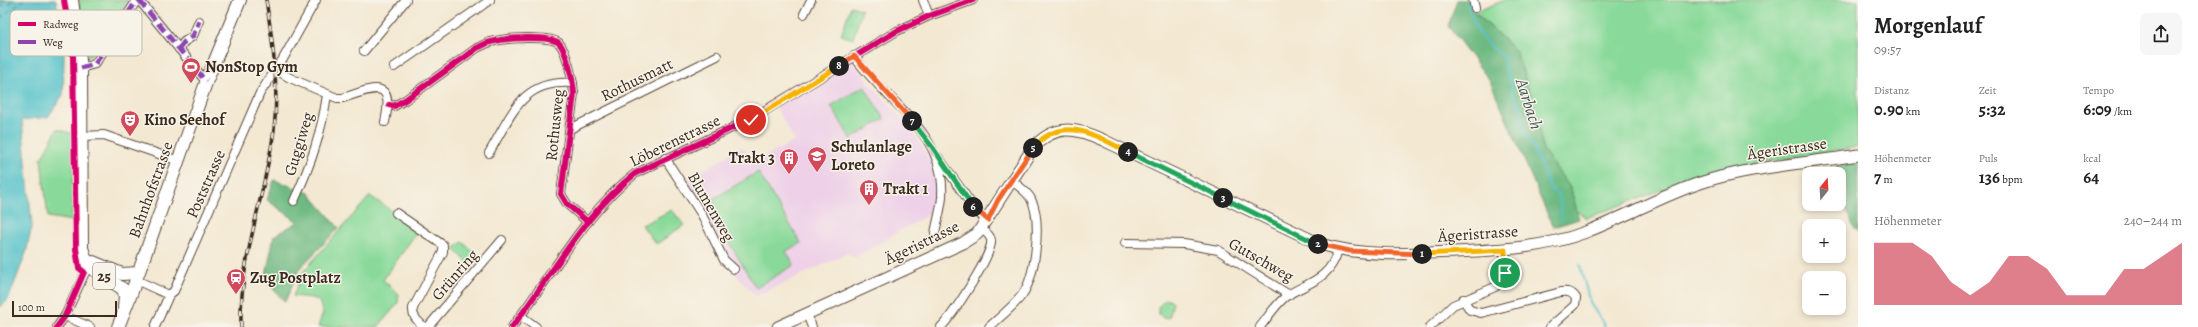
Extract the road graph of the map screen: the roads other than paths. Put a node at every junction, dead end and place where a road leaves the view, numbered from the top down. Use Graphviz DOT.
graph roads {
  1 [pos="72,0"];
  2 [pos="138,0"];
  3 [pos="316,0"];
  4 [pos="406,0"];
  5 [pos="490,0"];
  6 [pos="811,0"];
  7 [pos="923,0"];
  8 [pos="973,0"];
  9 [pos="240,3"];
  10 [pos="73,10"];
  11 [pos="131,10"];
  12 [pos="804,14"];
  13 [pos="930,16"];
  14 [pos="199,21"];
  15 [pos="179,49"];
  16 [pos="364,51"];
  17 [pos="79,56"];
  18 [pos="100,56"];
  19 [pos="717,56"];
  20 [pos="854,56"];
  21 [pos="394,67"];
  22 [pos="81,68"];
  23 [pos="276,70"];
  24 [pos="207,80"];
  25 [pos="573,83"];
  26 [pos="327,95"];
  27 [pos="389,105"];
  28 [pos="385,122"];
  29 [pos="570,129"];
  30 [pos="82,136"];
  31 [pos="489,153"];
  32 [pos="935,153"];
  33 [pos="1858,155"];
  34 [pos="665,158"];
  35 [pos="179,161"];
  36 [pos="1011,180"];
  37 [pos="294,201"];
  38 [pos="396,213"];
  39 [pos="588,222"];
  40 [pos="984,225"];
  41 [pos="935,233"];
  42 [pos="82,236"];
  43 [pos="502,240"];
  44 [pos="1125,243"];
  45 [pos="1338,250"];
  46 [pos="1505,250"];
  47 [pos="88,266"];
  48 [pos="734,269"];
  49 [pos="137,276"];
  50 [pos="169,295"];
  51 [pos="1289,295"];
  52 [pos="1463,299"];
  53 [pos="808,314"];
  54 [pos="65,316"];
  55 [pos="521,316"];
  56 [pos="120,322"];
  57 [pos="57,327"];
  58 [pos="90,327"];
  59 [pos="155,327"];
  60 [pos="424,327"];
  61 [pos="428,327"];
  62 [pos="512,327"];
  63 [pos="536,327"];
  64 [pos="778,327"];
  65 [pos="812,327"];
  66 [pos="940,327"];
  67 [pos="988,327"];
  68 [pos="1260,327"];
  69 [pos="1430,327"];
  70 [pos="1550,327"];
  1 -- 10 [label="main road, 25"];
  2 -- 11 [label="street"];
  2 -- 15 [label="street"];
  3 -- 23 [label="street, Poststrasse"];
  4 -- 16 [label="street"];
  5 -- 21 [label="street"];
  6 -- 12 [label="street"];
  7 -- 13 [label="street"];
  8 -- 13 [label="street, Löberenstrasse"];
  9 -- 24 [label="main road, Bahnhofstrasse / 25"];
  13 -- 20 [label="street, Löberenstrasse"];
  14 -- 15 [label="street"];
  15 -- 24 [label="street"];
  17 -- 22 [label="main road, 25"];
  18 -- 22 [label="street"];
  19 -- 29 [label="street, Rothusmatt"];
  20 -- 32 [label="street"];
  20 -- 34 [label="street, Löberenstrasse"];
  22 -- 30 [label="main road, 25"];
  23 -- 26 [label="street, Guggiweg"];
  23 -- 50 [label="street, Poststrasse"];
  24 -- 35 [label="main road, Bahnhofstrasse / 25"];
  25 -- 27 [label="street, Rothusweg"];
  25 -- 29 [label="street, Rothusweg"];
  25 -- 31 [label="street"];
  26 -- 27 [label="street, Guggiweg"];
  26 -- 37 [label="street, Guggiweg"];
  27 -- 28 [label="street"];
  29 -- 39 [label="street, Rothusweg"];
  30 -- 35 [label="street"];
  30 -- 42 [label="main road, 25"];
  32 -- 40 [label="street"];
  32 -- 41 [label="street"];
  33 -- 46 [label="main road, Ägeristrasse"];
  34 -- 39 [label="street, Löberenstrasse"];
  34 -- 48 [label="street, Blumenweg"];
  35 -- 49 [label="main road, Bahnhofstrasse / 25"];
  36 -- 40 [label="main road, Ägeristrasse"];
  36 -- 45 [label="main road, Ägeristrasse"];
  36 -- 67 [label="street"];
  38 -- 60 [label="street"];
  39 -- 55 [label="street, Löberenstrasse"];
  40 -- 53 [label="main road, Ägeristrasse"];
  40 -- 66 [label="street"];
  42 -- 47 [label="main road, 25"];
  42 -- 49 [label="main road"];
  43 -- 61 [label="street, Grünring"];
  44 -- 51 [label="street, Gutschweg"];
  45 -- 46 [label="main road, Ägeristrasse"];
  45 -- 51 [label="street, Gutschweg"];
  46 -- 52 [label="street"];
  47 -- 54 [label="street"];
  47 -- 56 [label="main road, 25"];
  49 -- 50 [label="street"];
  49 -- 56 [label="main road, Bahnhofstrasse / 25"];
  50 -- 59 [label="street, Poststrasse"];
  51 -- 68 [label="street"];
  52 -- 69 [label="street"];
  52 -- 70 [label="street"];
  53 -- 64 [label="main road, Ägeristrasse"];
  53 -- 65 [label="street"];
  54 -- 57 [label="street"];
  54 -- 58 [label="street"];
  55 -- 62 [label="street, Löberenstrasse"];
  55 -- 63 [label="street"];
}
